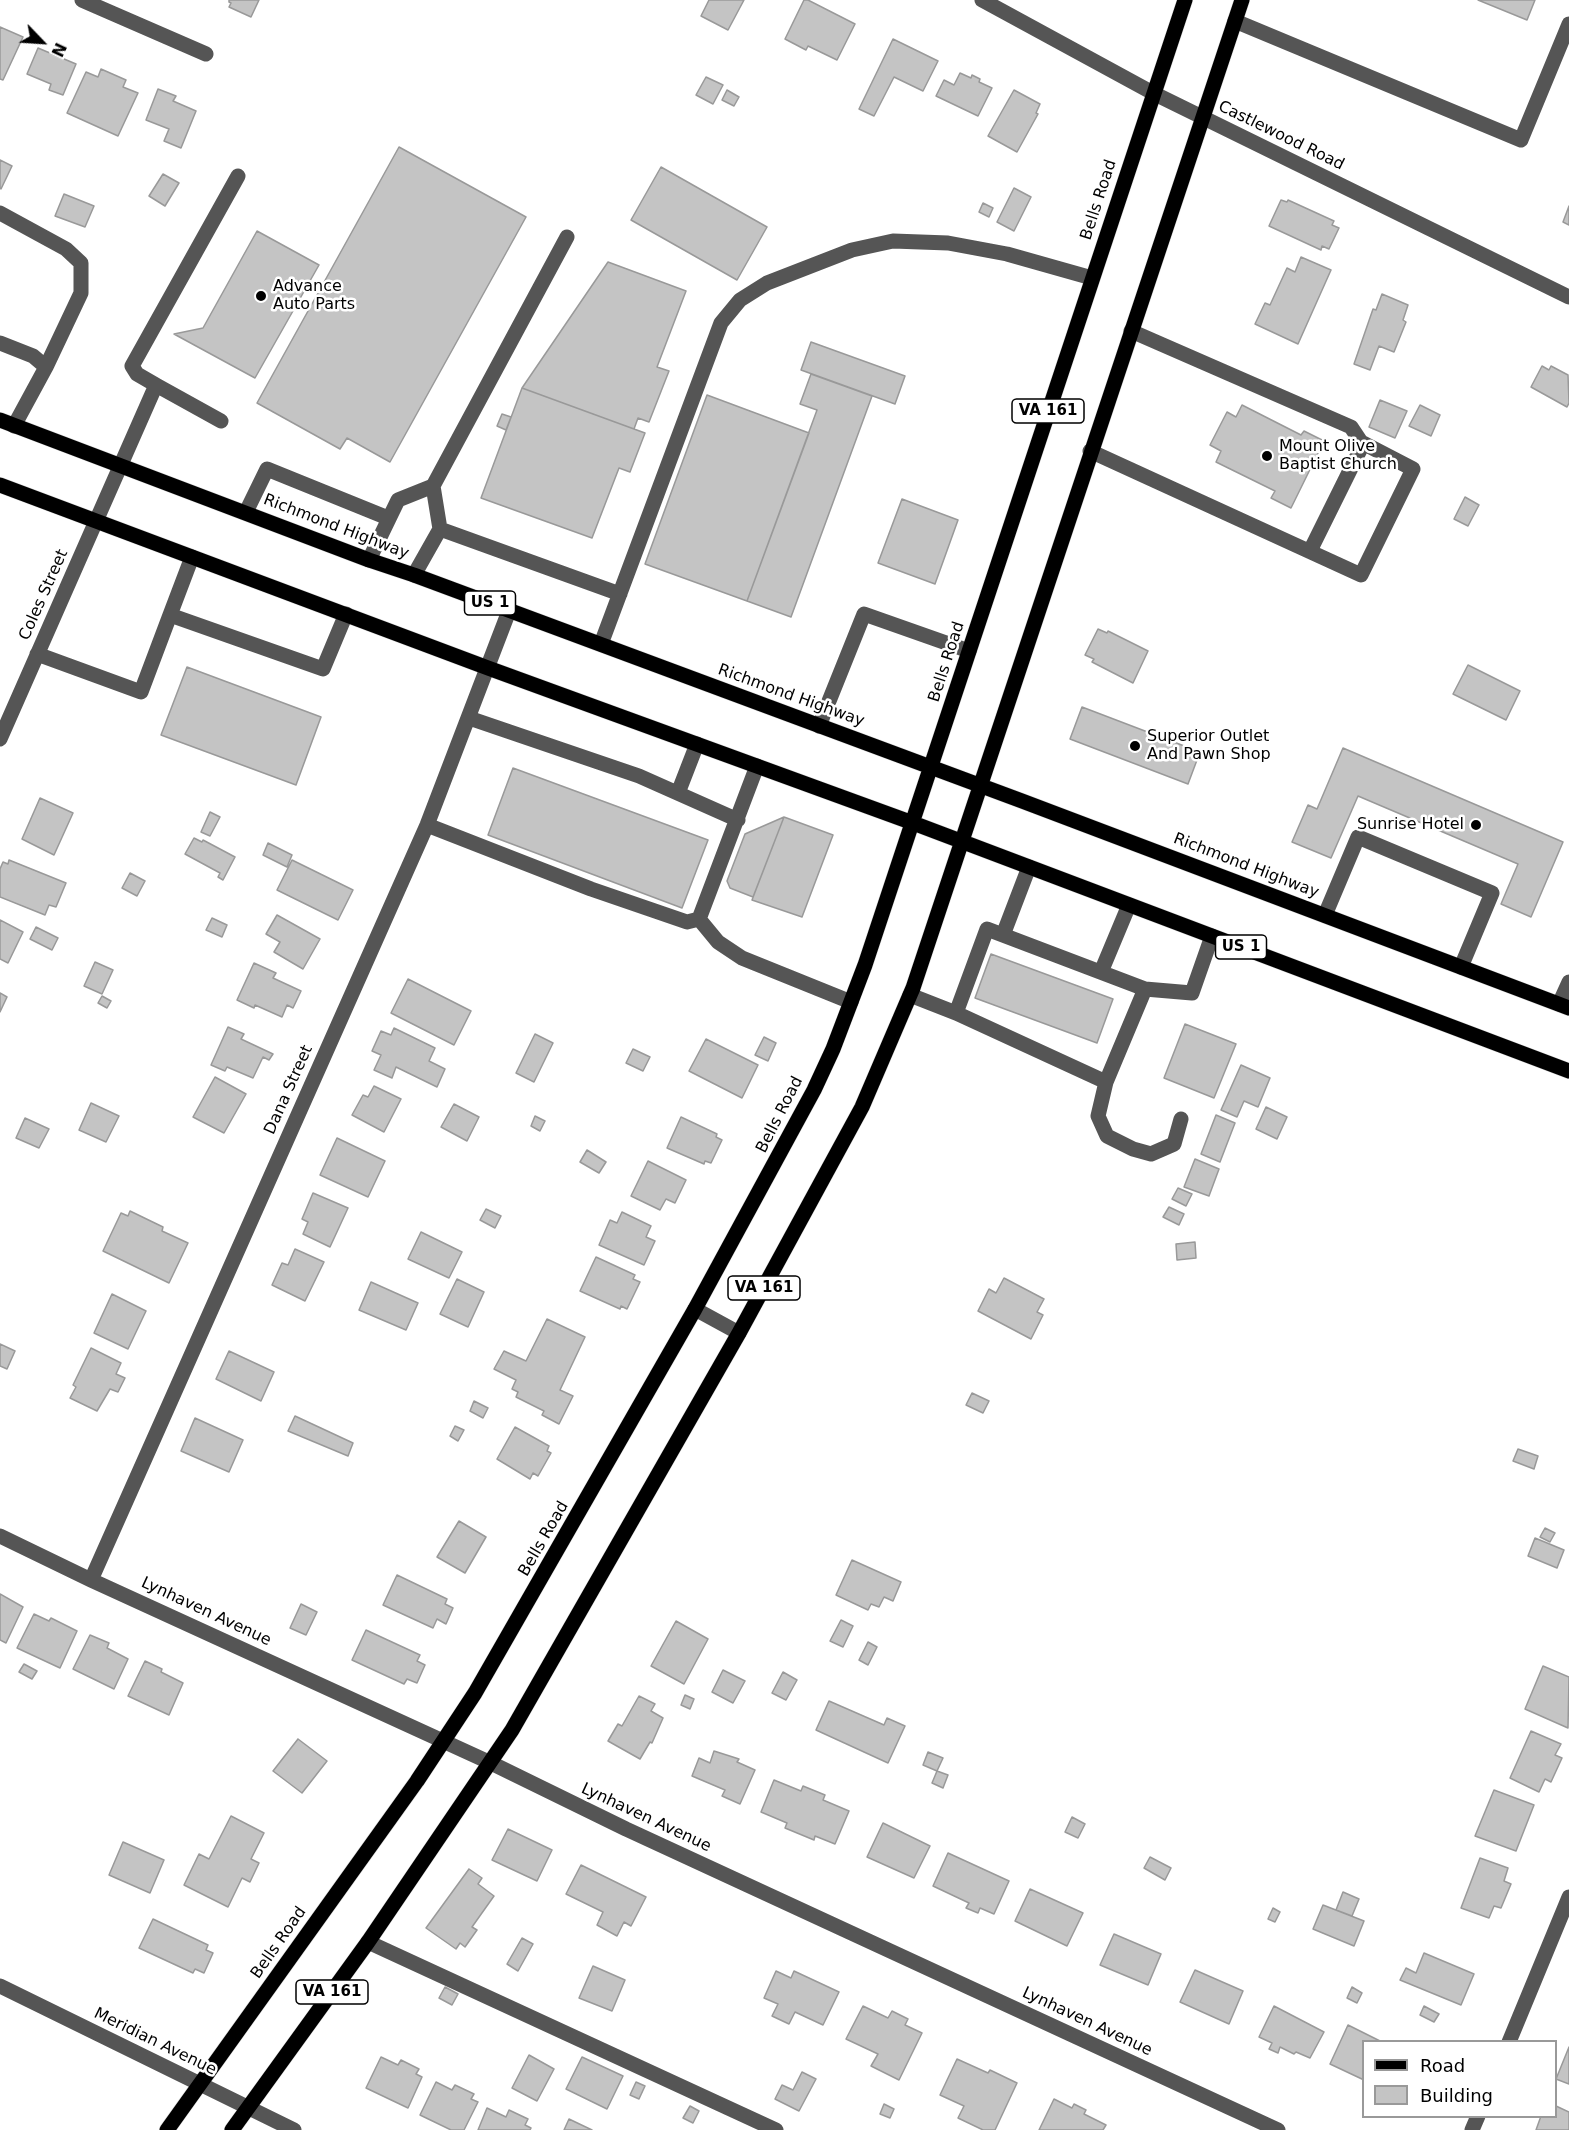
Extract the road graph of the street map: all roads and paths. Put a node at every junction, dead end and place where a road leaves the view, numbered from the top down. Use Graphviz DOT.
graph roads {
  1 [pos="82,0"];
  2 [pos="982,0"];
  3 [pos="1185,0"];
  4 [pos="1242,0"];
  5 [pos="1235,21"];
  6 [pos="1569,24"];
  7 [pos="206,54"];
  8 [pos="1153,93"];
  9 [pos="1202,117"];
  10 [pos="238,176"];
  11 [pos="0,213"];
  12 [pos="567,237"];
  13 [pos="1092,278"];
  14 [pos="1569,297"];
  15 [pos="1131,331"];
  16 [pos="0,343"];
  17 [pos="46,367"];
  18 [pos="156,385"];
  19 [pos="221,421"];
  20 [pos="7,423"];
  21 [pos="1363,444"];
  22 [pos="1090,451"];
  23 [pos="120,465"];
  24 [pos="0,485"];
  25 [pos="433,486"];
  26 [pos="246,512"];
  27 [pos="388,518"];
  28 [pos="96,521"];
  29 [pos="440,529"];
  30 [pos="1310,551"];
  31 [pos="192,557"];
  32 [pos="369,560"];
  33 [pos="414,575"];
  34 [pos="620,594"];
  35 [pos="509,610"];
  36 [pos="346,614"];
  37 [pos="170,615"];
  38 [pos="600,644"];
  39 [pos="969,651"];
  40 [pos="37,654"];
  41 [pos="488,668"];
  42 [pos="469,718"];
  43 [pos="819,726"];
  44 [pos="0,739"];
  45 [pos="697,744"];
  46 [pos="758,766"];
  47 [pos="931,767"];
  48 [pos="980,785"];
  49 [pos="678,793"];
  50 [pos="738,820"];
  51 [pos="913,823"];
  52 [pos="427,825"];
  53 [pos="962,842"];
  54 [pos="1029,867"];
  55 [pos="1128,905"];
  56 [pos="1324,915"];
  57 [pos="699,919"];
  58 [pos="1003,935"];
  59 [pos="1212,936"];
  60 [pos="1461,967"];
  61 [pos="1101,972"];
  62 [pos="1569,982"];
  63 [pos="1145,989"];
  64 [pos="910,995"];
  65 [pos="851,1002"];
  66 [pos="1564,1006"];
  67 [pos="956,1013"];
  68 [pos="1569,1071"];
  69 [pos="1106,1082"];
  70 [pos="1181,1119"];
  71 [pos="694,1310"];
  72 [pos="739,1334"];
  73 [pos="0,1536"];
  74 [pos="91,1580"];
  75 [pos="444,1742"];
  76 [pos="491,1763"];
  77 [pos="1569,1897"];
  78 [pos="368,1942"];
  79 [pos="0,1986"];
  80 [pos="1510,2040"];
  81 [pos="200,2084"];
  82 [pos="248,2108"];
  83 [pos="167,2130"];
  84 [pos="232,2130"];
  85 [pos="294,2130"];
  86 [pos="776,2130"];
  87 [pos="1278,2130"];
  1 -- 7 [label="street"];
  2 -- 8 [label="street, Castlewood Road"];
  3 -- 8 [label="main road, Bells Road / VA 161"];
  4 -- 5 [label="main road, VA 161"];
  5 -- 6 [label="street"];
  5 -- 9 [label="main road, VA 161"];
  8 -- 9 [label="street, Castlewood Road"];
  8 -- 13 [label="main road, Bells Road / VA 161"];
  9 -- 14 [label="street, Castlewood Road"];
  9 -- 15 [label="main road, VA 161"];
  10 -- 18 [label="street"];
  11 -- 17 [label="street"];
  12 -- 25 [label="street"];
  13 -- 34 [label="street"];
  13 -- 39 [label="main road, Bells Road / VA 161"];
  15 -- 21 [label="street"];
  15 -- 22 [label="main road, VA 161"];
  16 -- 17 [label="street"];
  17 -- 20 [label="street"];
  18 -- 19 [label="street"];
  18 -- 23 [label="street, Coles Street"];
  20 -- 23 [label="main road, Richmond Highway / US 1"];
  21 -- 30 [label="street"];
  21 -- 30 [label="street"];
  22 -- 30 [label="street"];
  22 -- 48 [label="main road, VA 161"];
  23 -- 26 [label="main road, Richmond Highway / US 1"];
  23 -- 28 [label="street, Coles Street"];
  24 -- 28 [label="main road, US 1"];
  25 -- 27 [label="street"];
  25 -- 29 [label="street"];
  26 -- 27 [label="street"];
  26 -- 32 [label="main road, Richmond Highway / US 1"];
  27 -- 32 [label="street"];
  28 -- 31 [label="main road, US 1"];
  28 -- 40 [label="street, Coles Street"];
  29 -- 33 [label="street"];
  29 -- 34 [label="street"];
  31 -- 36 [label="main road, US 1"];
  31 -- 37 [label="street"];
  32 -- 33 [label="main road, Richmond Highway / US 1"];
  33 -- 35 [label="main road, Richmond Highway / US 1"];
  34 -- 38 [label="street"];
  35 -- 38 [label="main road, Richmond Highway / US 1"];
  35 -- 41 [label="street, Dana Street"];
  36 -- 37 [label="street"];
  36 -- 41 [label="main road, US 1"];
  37 -- 40 [label="street"];
  38 -- 43 [label="main road, Richmond Highway / US 1"];
  39 -- 43 [label="street"];
  39 -- 47 [label="main road, Bells Road / VA 161"];
  40 -- 44 [label="street, Coles Street"];
  41 -- 42 [label="street, Dana Street"];
  41 -- 45 [label="main road, US 1"];
  42 -- 49 [label="street"];
  42 -- 52 [label="street, Dana Street"];
  43 -- 47 [label="main road, Richmond Highway / US 1"];
  45 -- 46 [label="main road, US 1"];
  45 -- 49 [label="street"];
  46 -- 50 [label="street"];
  46 -- 51 [label="main road, US 1"];
  47 -- 48 [label="main road, Richmond Highway / US 1"];
  47 -- 51 [label="main road, Bells Road / VA 161"];
  48 -- 53 [label="main road, VA 161"];
  48 -- 56 [label="main road, Richmond Highway / US 1"];
  49 -- 50 [label="street"];
  50 -- 57 [label="street"];
  51 -- 53 [label="main road, US 1"];
  51 -- 65 [label="main road, Bells Road / VA 161"];
  52 -- 57 [label="street"];
  52 -- 74 [label="street, Dana Street"];
  53 -- 54 [label="main road, US 1"];
  53 -- 64 [label="main road, VA 161"];
  54 -- 55 [label="main road, US 1"];
  54 -- 58 [label="street"];
  55 -- 59 [label="main road, US 1"];
  55 -- 61 [label="street"];
  56 -- 60 [label="main road, Richmond Highway / US 1"];
  56 -- 60 [label="street"];
  57 -- 65 [label="street"];
  58 -- 61 [label="street"];
  58 -- 67 [label="street"];
  59 -- 63 [label="street"];
  59 -- 68 [label="main road, US 1"];
  60 -- 66 [label="main road, Richmond Highway / US 1"];
  61 -- 63 [label="street"];
  62 -- 66 [label="street"];
  63 -- 69 [label="street"];
  64 -- 67 [label="street"];
  64 -- 72 [label="main road, VA 161"];
  65 -- 71 [label="main road, Bells Road / VA 161"];
  67 -- 69 [label="street"];
  69 -- 70 [label="street"];
  71 -- 72 [label="street"];
  71 -- 75 [label="main road, Bells Road / VA 161"];
  72 -- 76 [label="main road, VA 161"];
  73 -- 74 [label="street, Lynhaven Avenue"];
  74 -- 75 [label="street, Lynhaven Avenue"];
  75 -- 76 [label="street, Lynhaven Avenue"];
  75 -- 81 [label="main road, Bells Road / VA 161"];
  76 -- 78 [label="main road, VA 161"];
  76 -- 87 [label="street, Lynhaven Avenue"];
  77 -- 80 [label="street"];
  78 -- 82 [label="main road, VA 161"];
  78 -- 86 [label="street"];
  79 -- 81 [label="street, Meridian Avenue"];
  81 -- 82 [label="street, Meridian Avenue"];
  81 -- 83 [label="main road, Bells Road / VA 161"];
  82 -- 84 [label="main road, VA 161"];
  82 -- 85 [label="street, Meridian Avenue"];
}
